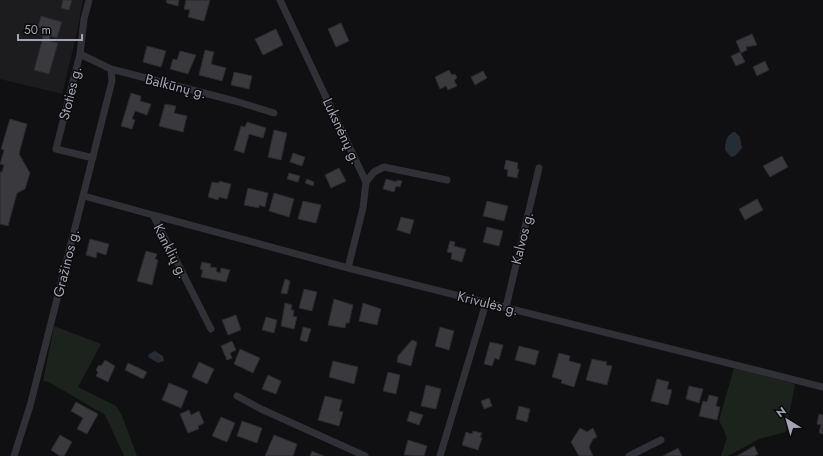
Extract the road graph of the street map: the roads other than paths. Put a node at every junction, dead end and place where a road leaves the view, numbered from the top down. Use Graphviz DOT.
graph roads {
  1 [pos="89,0"];
  2 [pos="280,0"];
  3 [pos="80,54"];
  4 [pos="111,69"];
  5 [pos="274,113"];
  6 [pos="93,158"];
  7 [pos="539,168"];
  8 [pos="447,180"];
  9 [pos="366,182"];
  10 [pos="84,196"];
  11 [pos="153,215"];
  12 [pos="348,268"];
  13 [pos="486,303"];
  14 [pos="506,307"];
  15 [pos="211,329"];
  16 [pos="823,387"];
  17 [pos="237,396"];
  18 [pos="661,440"];
  19 [pos="14,456"];
  20 [pos="365,456"];
  21 [pos="440,456"];
  22 [pos="630,456"];
  1 -- 3 [label="street, Stoties g."];
  2 -- 9 [label="street, Luksnėnų g."];
  3 -- 4 [label="street, Balkūnų g."];
  3 -- 6 [label="street, Stoties g."];
  4 -- 5 [label="street, Balkūnų g."];
  4 -- 6 [label="street, Gražinos g."];
  6 -- 10 [label="street, Gražinos g."];
  7 -- 14 [label="street, Kalvos g."];
  8 -- 9 [label="street"];
  9 -- 12 [label="street, Luksnėnų g."];
  10 -- 11 [label="street, Kanklių g."];
  10 -- 19 [label="street, Gražinos g."];
  11 -- 12 [label="street, Krivulės g."];
  11 -- 15 [label="street, Kanklių g."];
  12 -- 13 [label="street, Krivulės g."];
  13 -- 14 [label="street, Krivulės g."];
  13 -- 21 [label="street"];
  14 -- 16 [label="street, Krivulės g."];
  17 -- 20 [label="street"];
  18 -- 22 [label="street"];
}
